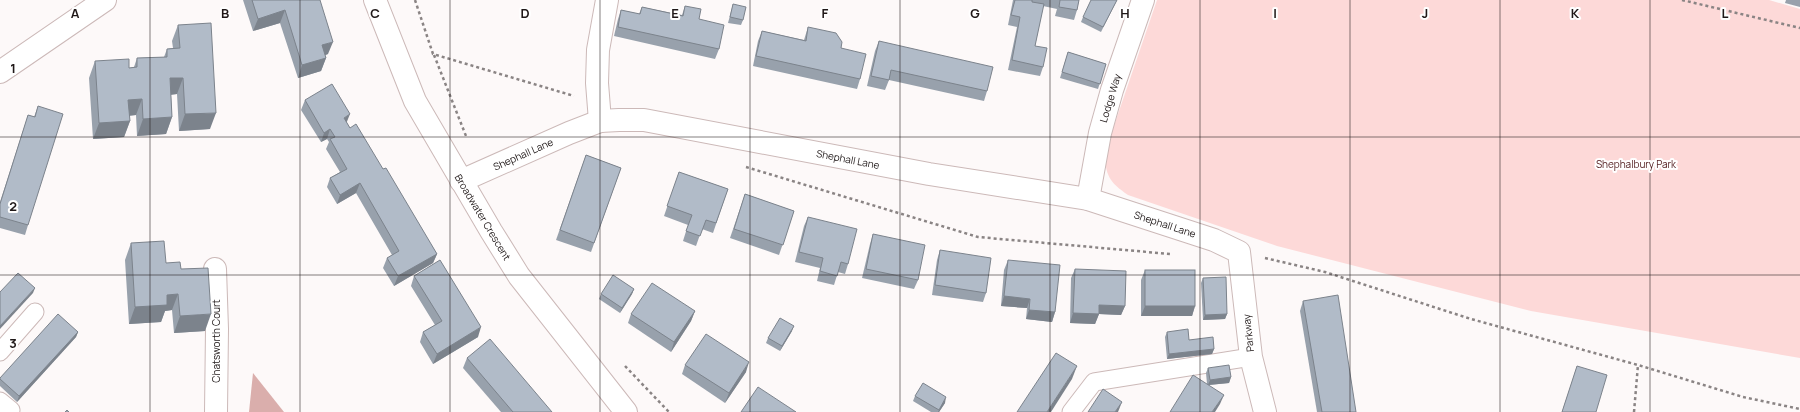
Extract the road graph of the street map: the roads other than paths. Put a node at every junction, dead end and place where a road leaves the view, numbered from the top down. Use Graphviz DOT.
graph roads {
  1 [pos="105,0"];
  2 [pos="375,0"];
  3 [pos="607,0"];
  4 [pos="1143,0"];
  5 [pos="0,72"];
  6 [pos="600,121"];
  7 [pos="461,182"];
  8 [pos="1088,199"];
  9 [pos="1239,252"];
  10 [pos="215,269"];
  11 [pos="35,312"];
  12 [pos="0,352"];
  13 [pos="1251,357"];
  14 [pos="216,412"];
  15 [pos="626,412"];
  16 [pos="1072,412"];
  17 [pos="1265,412"];
  1 -- 5 [label="street"];
  2 -- 7 [label="street, Broadwater Crescent"];
  3 -- 6 [label="street"];
  4 -- 8 [label="street, Lodge Way"];
  6 -- 7 [label="street, Shephall Lane"];
  6 -- 8 [label="street, Shephall Lane"];
  7 -- 15 [label="street, Broadwater Crescent"];
  8 -- 9 [label="street, Shephall Lane"];
  9 -- 13 [label="street, Parkway"];
  10 -- 14 [label="street, Chatsworth Court"];
  11 -- 12 [label="lane"];
  13 -- 16 [label="lane"];
  13 -- 17 [label="street, Parkway"];
}
